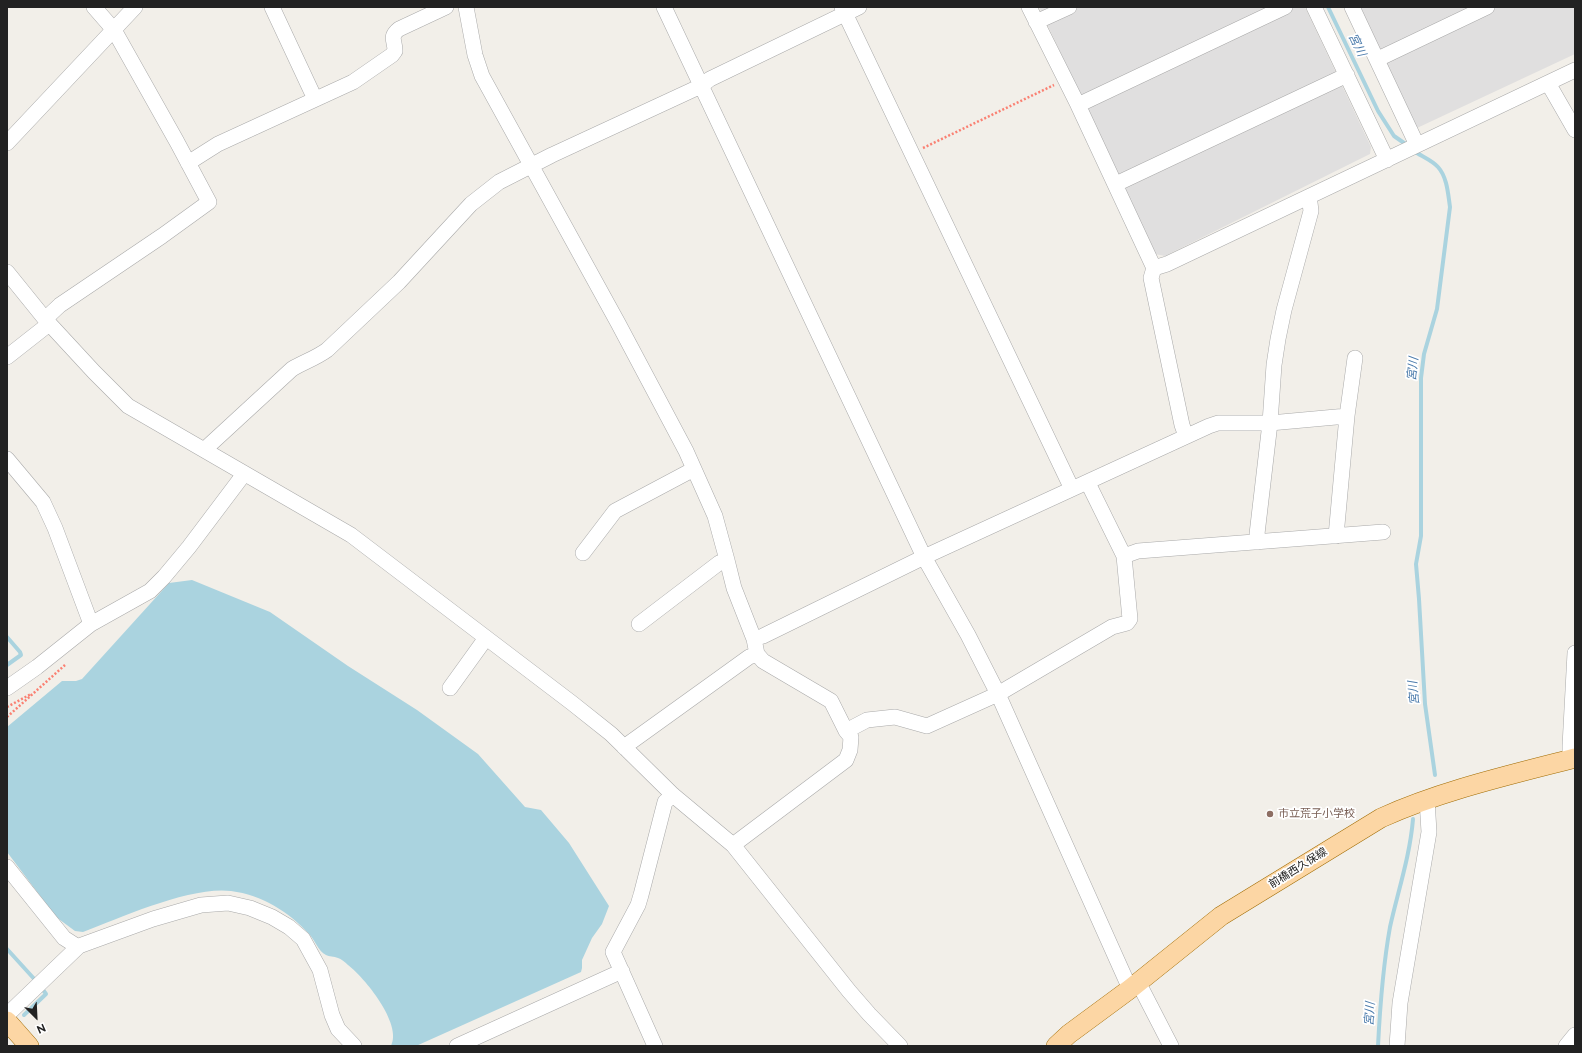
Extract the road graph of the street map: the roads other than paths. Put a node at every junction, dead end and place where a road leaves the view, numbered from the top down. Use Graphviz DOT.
graph roads {
  1 [pos="94,7"];
  2 [pos="135,7"];
  3 [pos="272,7"];
  4 [pos="446,7"];
  5 [pos="466,7"];
  6 [pos="664,7"];
  7 [pos="859,7"];
  8 [pos="1029,7"];
  9 [pos="1069,7"];
  10 [pos="1285,7"];
  11 [pos="1314,7"];
  12 [pos="1352,7"];
  13 [pos="1487,7"];
  14 [pos="843,10"];
  15 [pos="1036,22"];
  16 [pos="114,30"];
  17 [pos="1378,59"];
  18 [pos="1575,70"];
  19 [pos="1347,75"];
  20 [pos="1548,82"];
  21 [pos="701,86"];
  22 [pos="315,99"];
  23 [pos="1078,105"];
  24 [pos="1575,130"];
  25 [pos="7,143"];
  26 [pos="1417,145"];
  27 [pos="1387,160"];
  28 [pos="188,163"];
  29 [pos="532,165"];
  30 [pos="1116,184"];
  31 [pos="1308,197"];
  32 [pos="1154,268"];
  33 [pos="7,272"];
  34 [pos="47,322"];
  35 [pos="7,357"];
  36 [pos="1355,358"];
  37 [pos="1347,416"];
  38 [pos="1270,423"];
  39 [pos="1186,436"];
  40 [pos="204,450"];
  41 [pos="7,459"];
  42 [pos="694,469"];
  43 [pos="244,474"];
  44 [pos="1088,482"];
  45 [pos="1072,489"];
  46 [pos="1383,532"];
  47 [pos="1336,536"];
  48 [pos="1258,542"];
  49 [pos="583,553"];
  50 [pos="1124,556"];
  51 [pos="924,557"];
  52 [pos="727,560"];
  53 [pos="91,624"];
  54 [pos="639,624"];
  55 [pos="486,638"];
  56 [pos="754,639"];
  57 [pos="1575,653"];
  58 [pos="757,654"];
  59 [pos="7,688"];
  60 [pos="450,688"];
  61 [pos="998,694"];
  62 [pos="846,731"];
  63 [pos="624,747"];
  64 [pos="1573,758"];
  65 [pos="673,795"];
  66 [pos="1427,800"];
  67 [pos="733,845"];
  68 [pos="7,867"];
  69 [pos="78,947"];
  70 [pos="622,971"];
  71 [pos="1134,986"];
  72 [pos="7,1014"];
  73 [pos="7,1021"];
  74 [pos="1575,1035"];
  75 [pos="29,1046"];
  76 [pos="354,1046"];
  77 [pos="457,1046"];
  78 [pos="656,1046"];
  79 [pos="900,1046"];
  80 [pos="1056,1046"];
  81 [pos="1171,1046"];
  82 [pos="1397,1046"];
  83 [pos="1566,1046"];
  1 -- 16 [label="street"];
  2 -- 16 [label="street"];
  3 -- 22 [label="street"];
  4 -- 22 [label="street"];
  5 -- 29 [label="street"];
  6 -- 21 [label="street"];
  7 -- 14 [label="street"];
  8 -- 15 [label="street"];
  9 -- 15 [label="street"];
  10 -- 23 [label="street"];
  11 -- 19 [label="street"];
  12 -- 17 [label="street"];
  13 -- 17 [label="street"];
  14 -- 21 [label="street"];
  14 -- 45 [label="street"];
  15 -- 23 [label="street"];
  16 -- 25 [label="street"];
  16 -- 28 [label="street"];
  17 -- 26 [label="street"];
  18 -- 20 [label="street"];
  19 -- 27 [label="street"];
  19 -- 30 [label="street"];
  20 -- 24 [label="street"];
  20 -- 26 [label="street"];
  21 -- 29 [label="street"];
  21 -- 51 [label="street"];
  22 -- 28 [label="street"];
  23 -- 30 [label="street"];
  26 -- 27 [label="street"];
  27 -- 31 [label="street"];
  28 -- 34 [label="street"];
  29 -- 40 [label="street"];
  29 -- 42 [label="street"];
  30 -- 32 [label="street"];
  31 -- 32 [label="street"];
  31 -- 38 [label="street"];
  32 -- 39 [label="street"];
  33 -- 34 [label="street"];
  34 -- 35 [label="street"];
  34 -- 40 [label="street"];
  36 -- 37 [label="street"];
  37 -- 38 [label="street"];
  37 -- 47 [label="street"];
  38 -- 39 [label="street"];
  38 -- 48 [label="street"];
  39 -- 44 [label="street"];
  40 -- 43 [label="street"];
  41 -- 53 [label="street"];
  42 -- 49 [label="street"];
  42 -- 52 [label="street"];
  43 -- 53 [label="street"];
  43 -- 55 [label="street"];
  44 -- 45 [label="street"];
  44 -- 50 [label="street"];
  45 -- 51 [label="street"];
  46 -- 47 [label="street"];
  47 -- 48 [label="street"];
  48 -- 50 [label="street"];
  50 -- 61 [label="street"];
  51 -- 56 [label="street"];
  51 -- 61 [label="street"];
  52 -- 54 [label="street"];
  52 -- 56 [label="street"];
  53 -- 59 [label="street"];
  55 -- 60 [label="street"];
  55 -- 63 [label="street"];
  56 -- 58 [label="street"];
  57 -- 64 [label="street"];
  58 -- 62 [label="street"];
  58 -- 63 [label="street"];
  61 -- 62 [label="street"];
  61 -- 71 [label="street"];
  62 -- 67 [label="street"];
  63 -- 65 [label="street"];
  64 -- 66 [label="main road, 前橋西久保線"];
  65 -- 67 [label="street"];
  65 -- 70 [label="street"];
  66 -- 71 [label="main road, 前橋西久保線"];
  66 -- 82 [label="street"];
  67 -- 79 [label="street"];
  68 -- 69 [label="street"];
  69 -- 72 [label="street"];
  69 -- 76 [label="street"];
  70 -- 77 [label="street"];
  70 -- 78 [label="street"];
  71 -- 80 [label="main road, 前橋西久保線"];
  71 -- 81 [label="street"];
  73 -- 75 [label="main road"];
  74 -- 83 [label="street"];
}
